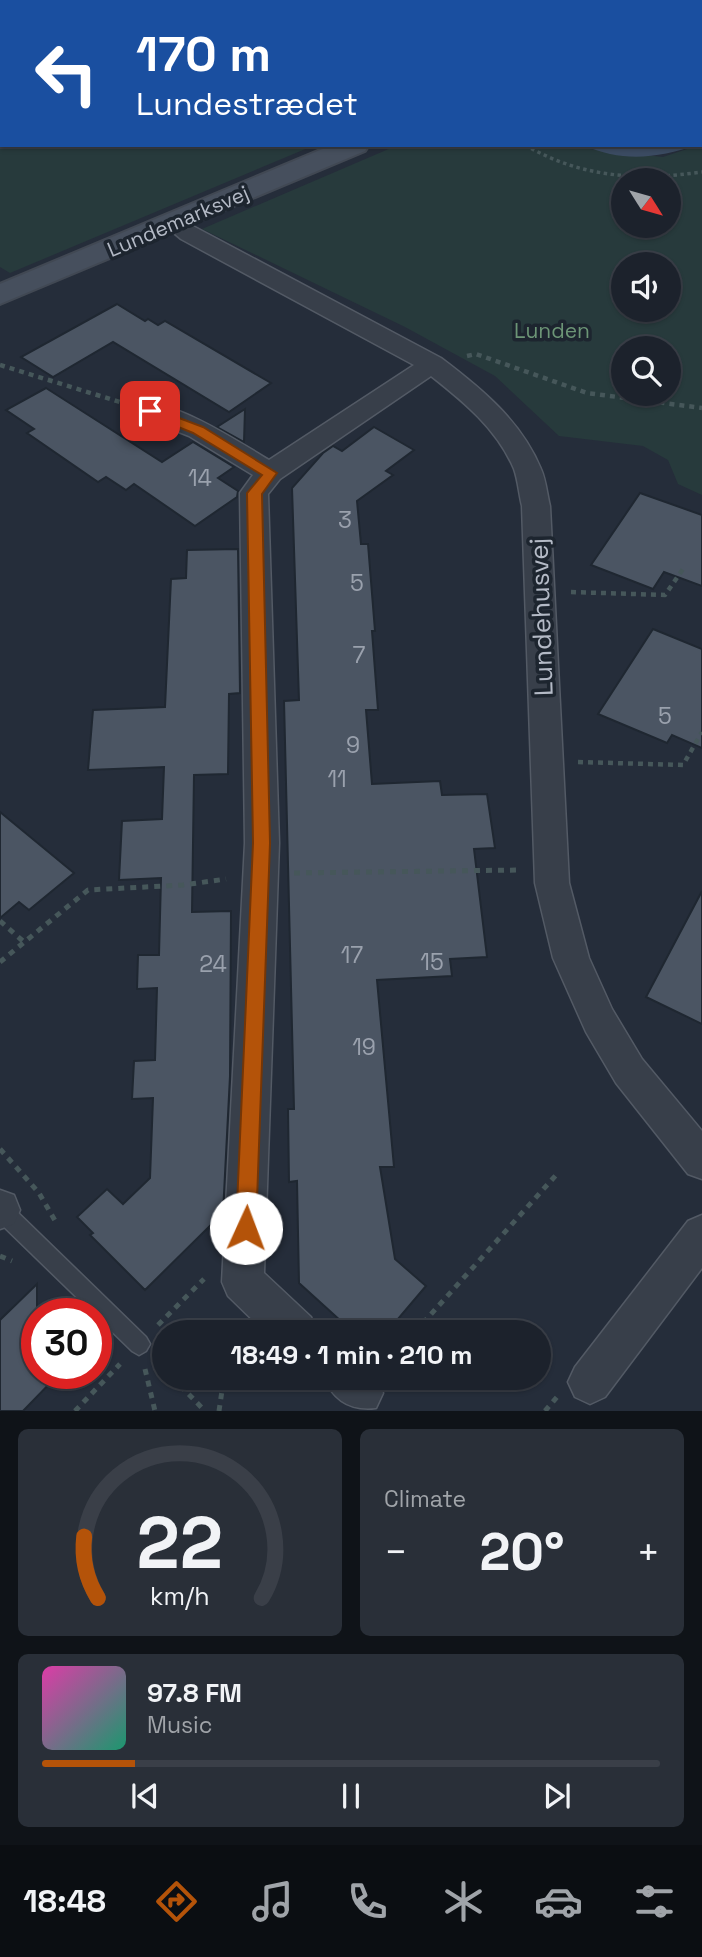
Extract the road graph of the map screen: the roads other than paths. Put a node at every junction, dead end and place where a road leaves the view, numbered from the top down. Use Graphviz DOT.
graph roads {
  1 [pos="351,147"];
  2 [pos="174,223"];
  3 [pos="0,295"];
  4 [pos="432,365"];
  5 [pos="150,411"];
  6 [pos="270,473"];
  7 [pos="702,1161"];
  8 [pos="0,1210"];
  9 [pos="702,1235"];
  10 [pos="283,1320"];
  11 [pos="139,1344"];
  12 [pos="590,1382"];
  1 -- 2 [label="street, Lundemarksvej"];
  2 -- 3 [label="street, Lundemarksvej"];
  2 -- 4 [label="street, Lundehusvej"];
  4 -- 6 [label="street"];
  4 -- 7 [label="street, Lundehusvej"];
  5 -- 6 [label="street"];
  6 -- 10 [label="street"];
  8 -- 11 [label="lane"];
  9 -- 12 [label="street"];
}
